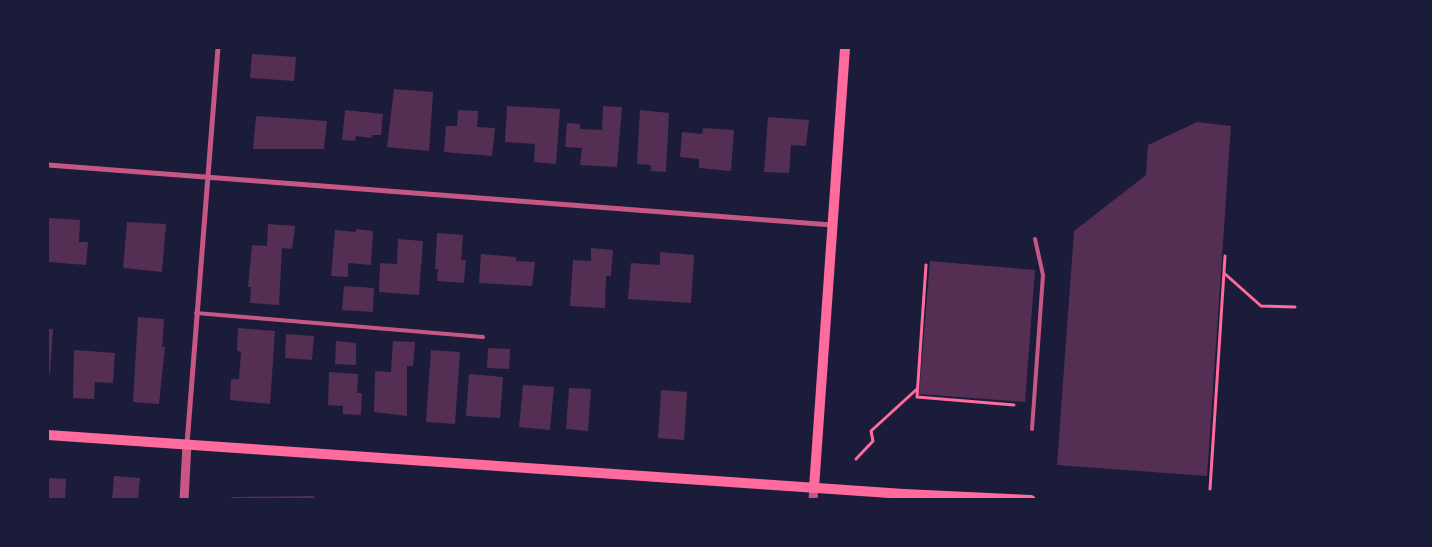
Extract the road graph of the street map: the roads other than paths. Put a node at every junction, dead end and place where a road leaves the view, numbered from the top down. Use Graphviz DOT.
graph roads {
  1 [pos="218,48"];
  2 [pos="845,48"];
  3 [pos="48,165"];
  4 [pos="207,178"];
  5 [pos="832,225"];
  6 [pos="1036,239"];
  7 [pos="196,313"];
  8 [pos="483,338"];
  9 [pos="1032,429"];
  10 [pos="48,434"];
  11 [pos="187,444"];
  12 [pos="814,488"];
  13 [pos="184,500"];
  14 [pos="813,500"];
  15 [pos="1031,500"];
  1 -- 4 [label="street"];
  2 -- 5 [label="main road"];
  3 -- 4 [label="street"];
  4 -- 5 [label="street"];
  4 -- 7 [label="street"];
  5 -- 12 [label="main road"];
  6 -- 9 [label="lane"];
  7 -- 8 [label="lane"];
  7 -- 11 [label="street"];
  10 -- 11 [label="main road"];
  11 -- 12 [label="main road"];
  11 -- 13 [label="street"];
  12 -- 14 [label="street"];
  12 -- 15 [label="main road"];
}
